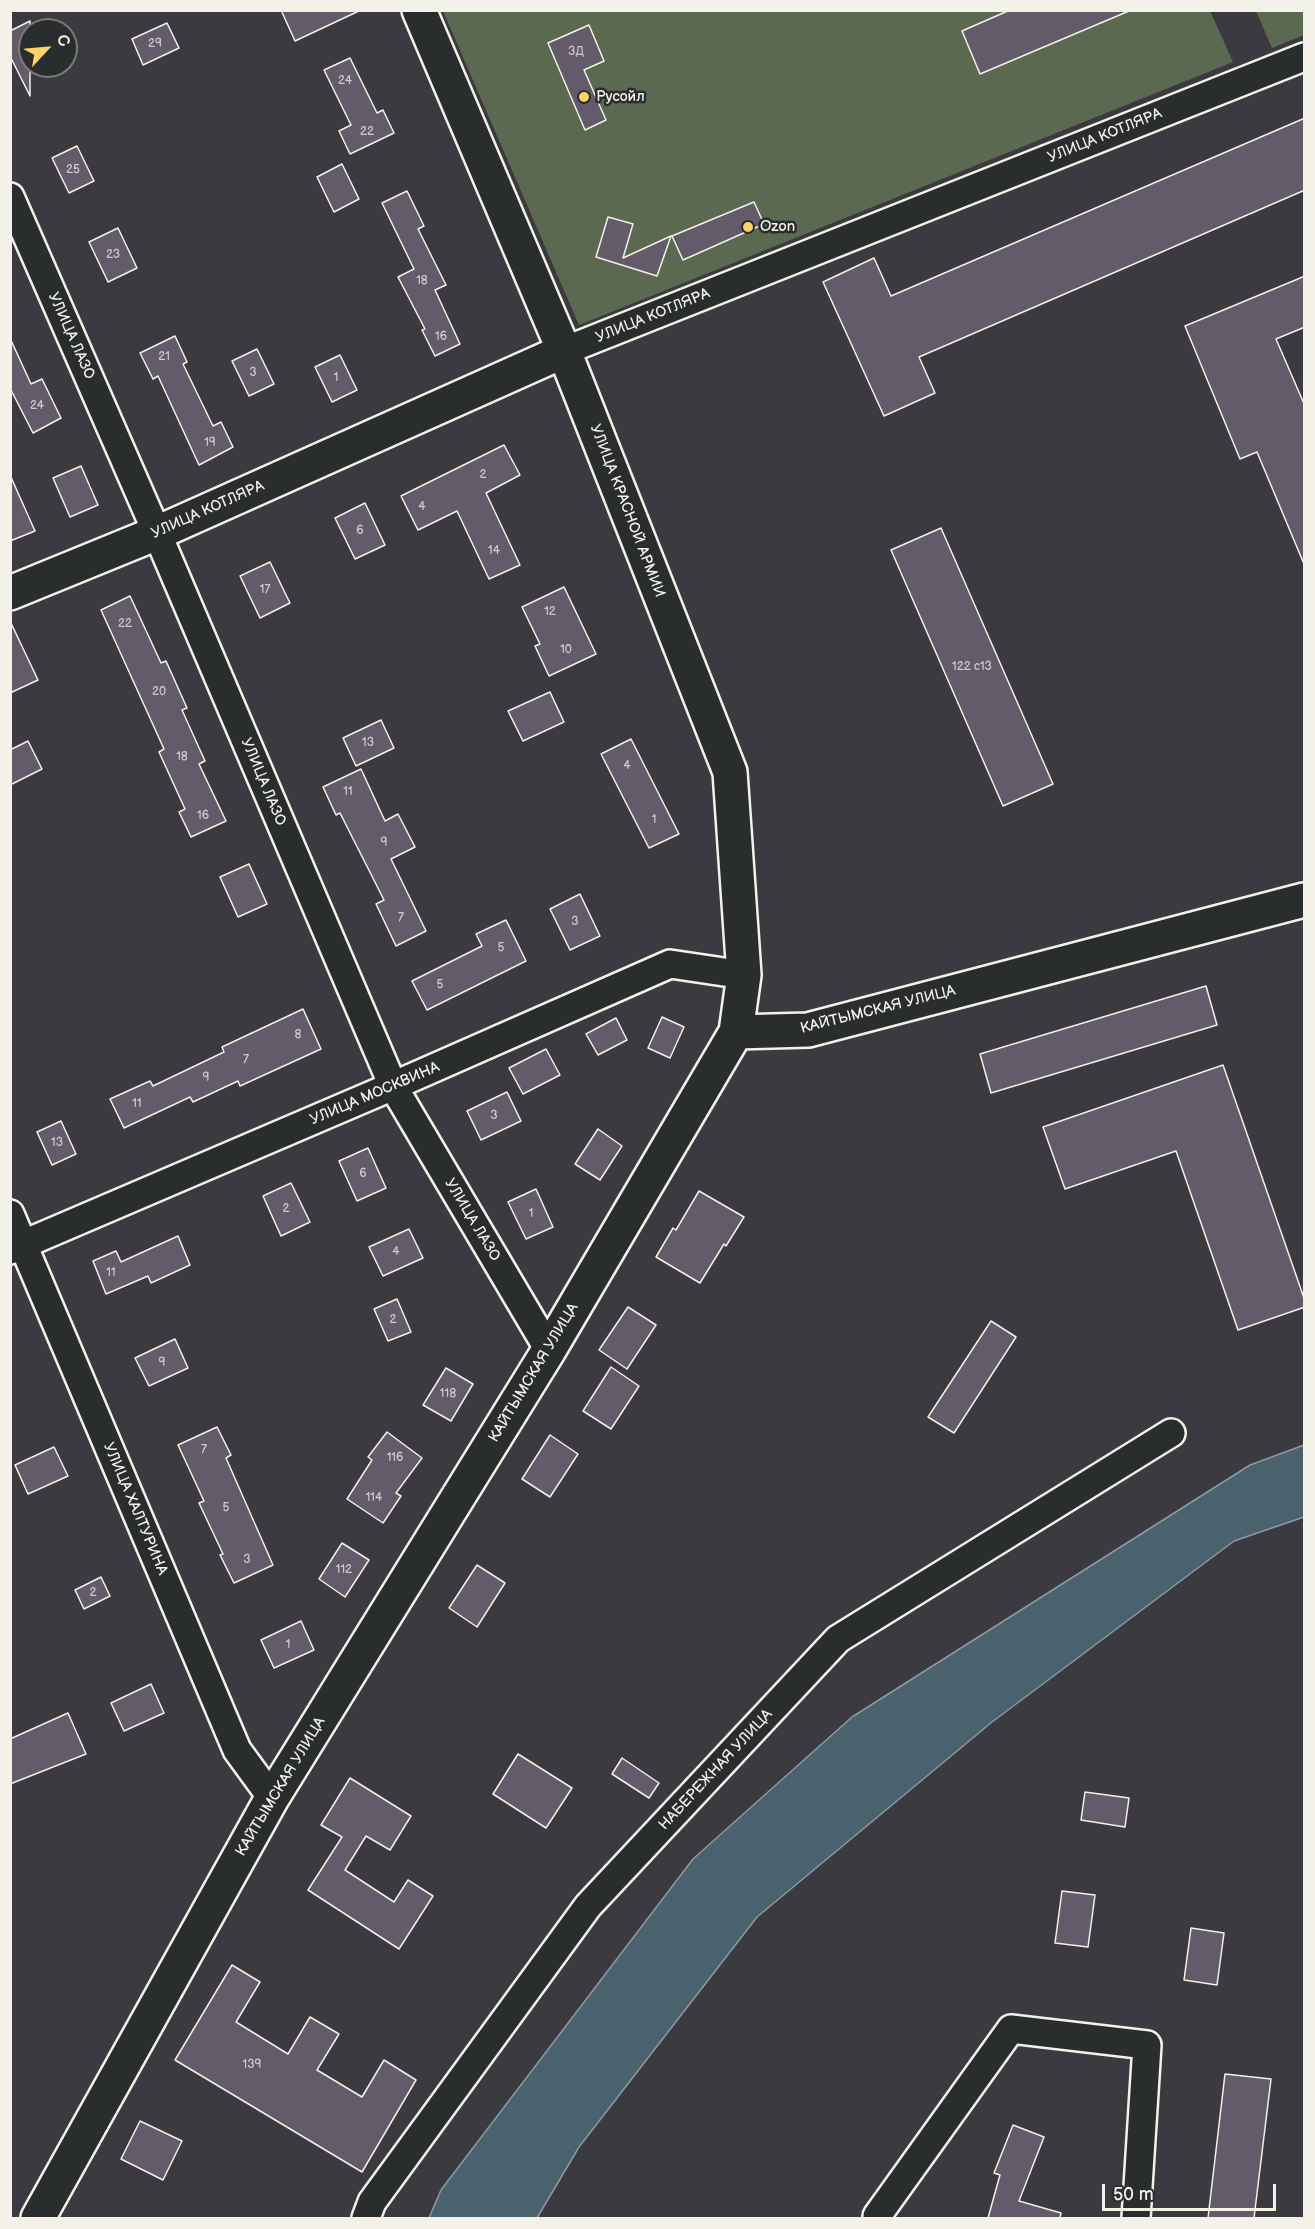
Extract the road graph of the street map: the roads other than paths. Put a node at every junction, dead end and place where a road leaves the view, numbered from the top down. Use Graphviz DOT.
graph roads {
  1 [pos="419,10"];
  2 [pos="1305,57"];
  3 [pos="10,197"];
  4 [pos="564,351"];
  5 [pos="157,532"];
  6 [pos="10,593"];
  7 [pos="1305,900"];
  8 [pos="744,975"];
  9 [pos="736,1032"];
  10 [pos="393,1086"];
  11 [pos="10,1214"];
  12 [pos="17,1247"];
  13 [pos="549,1350"];
  14 [pos="1171,1433"];
  15 [pos="272,1798"];
  16 [pos="38,2218"];
  17 [pos="366,2218"];
  18 [pos="876,2218"];
  19 [pos="1136,2218"];
  1 -- 4 [label="street, УЛИЦА КРАСНОЙ АРМИИ"];
  2 -- 4 [label="street, УЛИЦА КОТЛЯРА"];
  3 -- 5 [label="street, УЛИЦА ЛАЗО"];
  4 -- 5 [label="street, УЛИЦА КОТЛЯРА"];
  4 -- 8 [label="street, УЛИЦА КРАСНОЙ АРМИИ"];
  5 -- 6 [label="street, УЛИЦА КОТЛЯРА"];
  5 -- 10 [label="street, УЛИЦА ЛАЗО"];
  7 -- 9 [label="street, КАЙТЫМСКАЯ УЛИЦА"];
  8 -- 9 [label="street, УЛИЦА КРАСНОЙ АРМИИ"];
  8 -- 10 [label="street, УЛИЦА МОСКВИНА"];
  9 -- 13 [label="street, КАЙТЫМСКАЯ УЛИЦА"];
  10 -- 12 [label="street, УЛИЦА МОСКВИНА"];
  10 -- 13 [label="street, УЛИЦА ЛАЗО"];
  11 -- 12 [label="street, УЛИЦА ХАЛТУРИНА"];
  12 -- 15 [label="street, УЛИЦА ХАЛТУРИНА"];
  13 -- 15 [label="street, КАЙТЫМСКАЯ УЛИЦА"];
  14 -- 17 [label="street, НАБЕРЕЖНАЯ УЛИЦА"];
  15 -- 16 [label="street, КАЙТЫМСКАЯ УЛИЦА"];
  18 -- 19 [label="street"];
}
